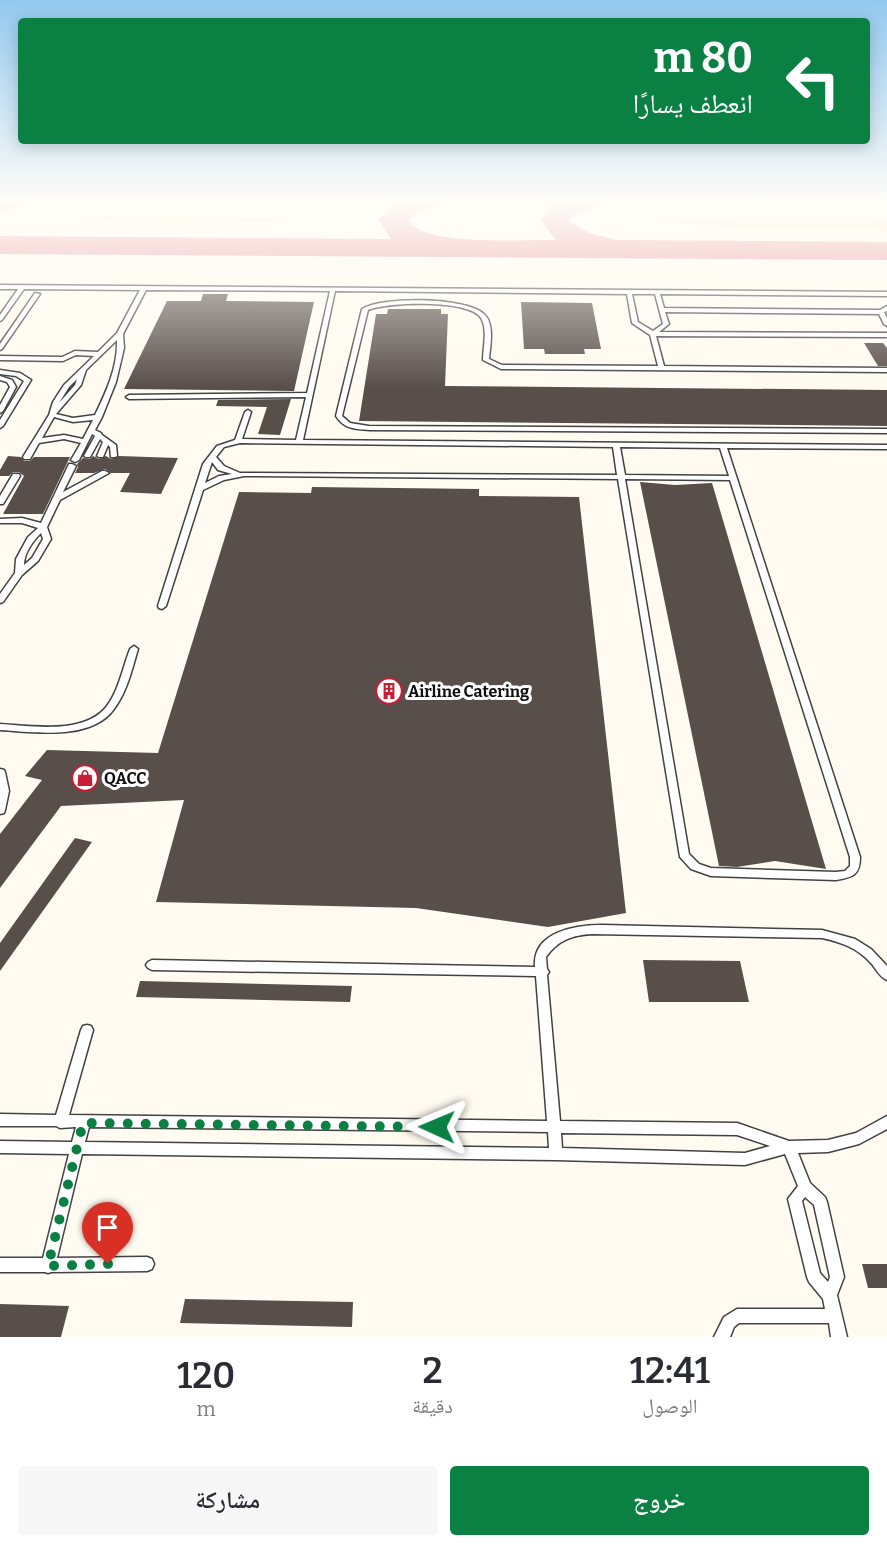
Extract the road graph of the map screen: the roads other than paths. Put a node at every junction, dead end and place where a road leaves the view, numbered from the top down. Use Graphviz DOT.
graph roads {
  1 [pos="0,287"];
  2 [pos="22,287"];
  3 [pos="144,288"];
  4 [pos="333,290"];
  5 [pos="629,292"];
  6 [pos="657,292"];
  7 [pos="37,294"];
  8 [pos="887,294"];
  9 [pos="661,310"];
  10 [pos="884,310"];
  11 [pos="1,316"];
  12 [pos="887,324"];
  13 [pos="120,334"];
  14 [pos="653,334"];
  15 [pos="887,335"];
  16 [pos="0,348"];
  17 [pos="98,354"];
  18 [pos="0,358"];
  19 [pos="662,369"];
  20 [pos="887,370"];
  21 [pos="0,372"];
  22 [pos="0,378"];
  23 [pos="310,395"];
  24 [pos="129,397"];
  25 [pos="1,410"];
  26 [pos="248,412"];
  27 [pos="52,415"];
  28 [pos="99,417"];
  29 [pos="0,426"];
  30 [pos="887,431"];
  31 [pos="95,432"];
  32 [pos="107,440"];
  33 [pos="37,441"];
  34 [pos="85,441"];
  35 [pos="238,442"];
  36 [pos="299,442"];
  37 [pos="616,445"];
  38 [pos="723,446"];
  39 [pos="887,447"];
  40 [pos="88,456"];
  41 [pos="101,456"];
  42 [pos="113,456"];
  43 [pos="27,457"];
  44 [pos="213,458"];
  45 [pos="92,473"];
  46 [pos="105,473"];
  47 [pos="244,474"];
  48 [pos="16,476"];
  49 [pos="622,478"];
  50 [pos="734,478"];
  51 [pos="85,484"];
  52 [pos="198,489"];
  53 [pos="56,499"];
  54 [pos="0,502"];
  55 [pos="0,521"];
  56 [pos="44,527"];
  57 [pos="20,573"];
  58 [pos="1,597"];
  59 [pos="162,606"];
  60 [pos="134,649"];
  61 [pos="0,727"];
  62 [pos="0,772"];
  63 [pos="0,810"];
  64 [pos="152,965"];
  65 [pos="543,972"];
  66 [pos="887,975"];
  67 [pos="87,1030"];
  68 [pos="0,1120"];
  69 [pos="60,1122"];
  70 [pos="887,1122"];
  71 [pos="83,1123"];
  72 [pos="555,1128"];
  73 [pos="0,1147"];
  74 [pos="789,1147"];
  75 [pos="78,1148"];
  76 [pos="556,1154"];
  77 [pos="805,1187"];
  78 [pos="147,1264"];
  79 [pos="0,1265"];
  80 [pos="48,1266"];
  81 [pos="830,1294"];
  82 [pos="835,1316"];
  83 [pos="722,1337"];
  84 [pos="839,1337"];
  1 -- 2 [label="lane"];
  2 -- 3 [label="lane"];
  2 -- 11 [label="lane"];
  3 -- 4 [label="lane"];
  3 -- 13 [label="lane"];
  4 -- 5 [label="lane"];
  4 -- 23 [label="lane"];
  5 -- 6 [label="lane"];
  5 -- 14 [label="lane"];
  6 -- 8 [label="lane"];
  6 -- 9 [label="lane"];
  7 -- 16 [label="lane"];
  9 -- 10 [label="lane"];
  9 -- 14 [label="lane"];
  10 -- 12 [label="lane"];
  13 -- 17 [label="lane"];
  13 -- 28 [label="lane"];
  14 -- 15 [label="lane"];
  14 -- 19 [label="lane"];
  17 -- 18 [label="lane"];
  17 -- 27 [label="lane"];
  19 -- 20 [label="lane"];
  19 -- 30 [label="lane"];
  21 -- 29 [label="lane"];
  22 -- 25 [label="lane"];
  23 -- 24 [label="lane"];
  23 -- 36 [label="lane"];
  26 -- 35 [label="lane"];
  27 -- 28 [label="lane"];
  27 -- 33 [label="lane"];
  28 -- 31 [label="lane"];
  31 -- 32 [label="lane"];
  31 -- 34 [label="lane"];
  31 -- 40 [label="lane"];
  32 -- 41 [label="lane"];
  32 -- 42 [label="lane"];
  33 -- 34 [label="lane"];
  33 -- 43 [label="lane"];
  34 -- 53 [label="lane"];
  35 -- 36 [label="lane"];
  35 -- 44 [label="lane"];
  36 -- 37 [label="lane"];
  37 -- 38 [label="lane"];
  37 -- 49 [label="lane"];
  38 -- 39 [label="lane"];
  38 -- 50 [label="lane"];
  44 -- 47 [label="lane"];
  44 -- 52 [label="lane"];
  45 -- 51 [label="lane"];
  46 -- 51 [label="lane"];
  47 -- 49 [label="lane"];
  47 -- 52 [label="lane"];
  48 -- 54 [label="lane"];
  49 -- 50 [label="lane"];
  49 -- 50 [label="lane"];
  51 -- 53 [label="lane"];
  52 -- 59 [label="lane"];
  53 -- 56 [label="lane"];
  55 -- 56 [label="lane"];
  56 -- 57 [label="lane"];
  56 -- 57 [label="lane"];
  57 -- 58 [label="lane"];
  60 -- 61 [label="lane"];
  62 -- 63 [label="lane"];
  64 -- 65 [label="lane"];
  65 -- 66 [label="lane"];
  65 -- 72 [label="lane"];
  67 -- 69 [label="lane"];
  68 -- 69 [label="lane"];
  69 -- 71 [label="lane"];
  70 -- 74 [label="lane"];
  71 -- 72 [label="lane"];
  71 -- 75 [label="lane"];
  72 -- 74 [label="lane"];
  72 -- 76 [label="lane"];
  73 -- 75 [label="lane"];
  74 -- 76 [label="lane"];
  74 -- 77 [label="lane"];
  75 -- 76 [label="lane"];
  75 -- 80 [label="lane"];
  77 -- 81 [label="lane"];
  77 -- 81 [label="lane"];
  78 -- 80 [label="lane"];
  79 -- 80 [label="lane"];
  81 -- 82 [label="lane"];
  82 -- 83 [label="lane"];
  82 -- 84 [label="lane"];
}
